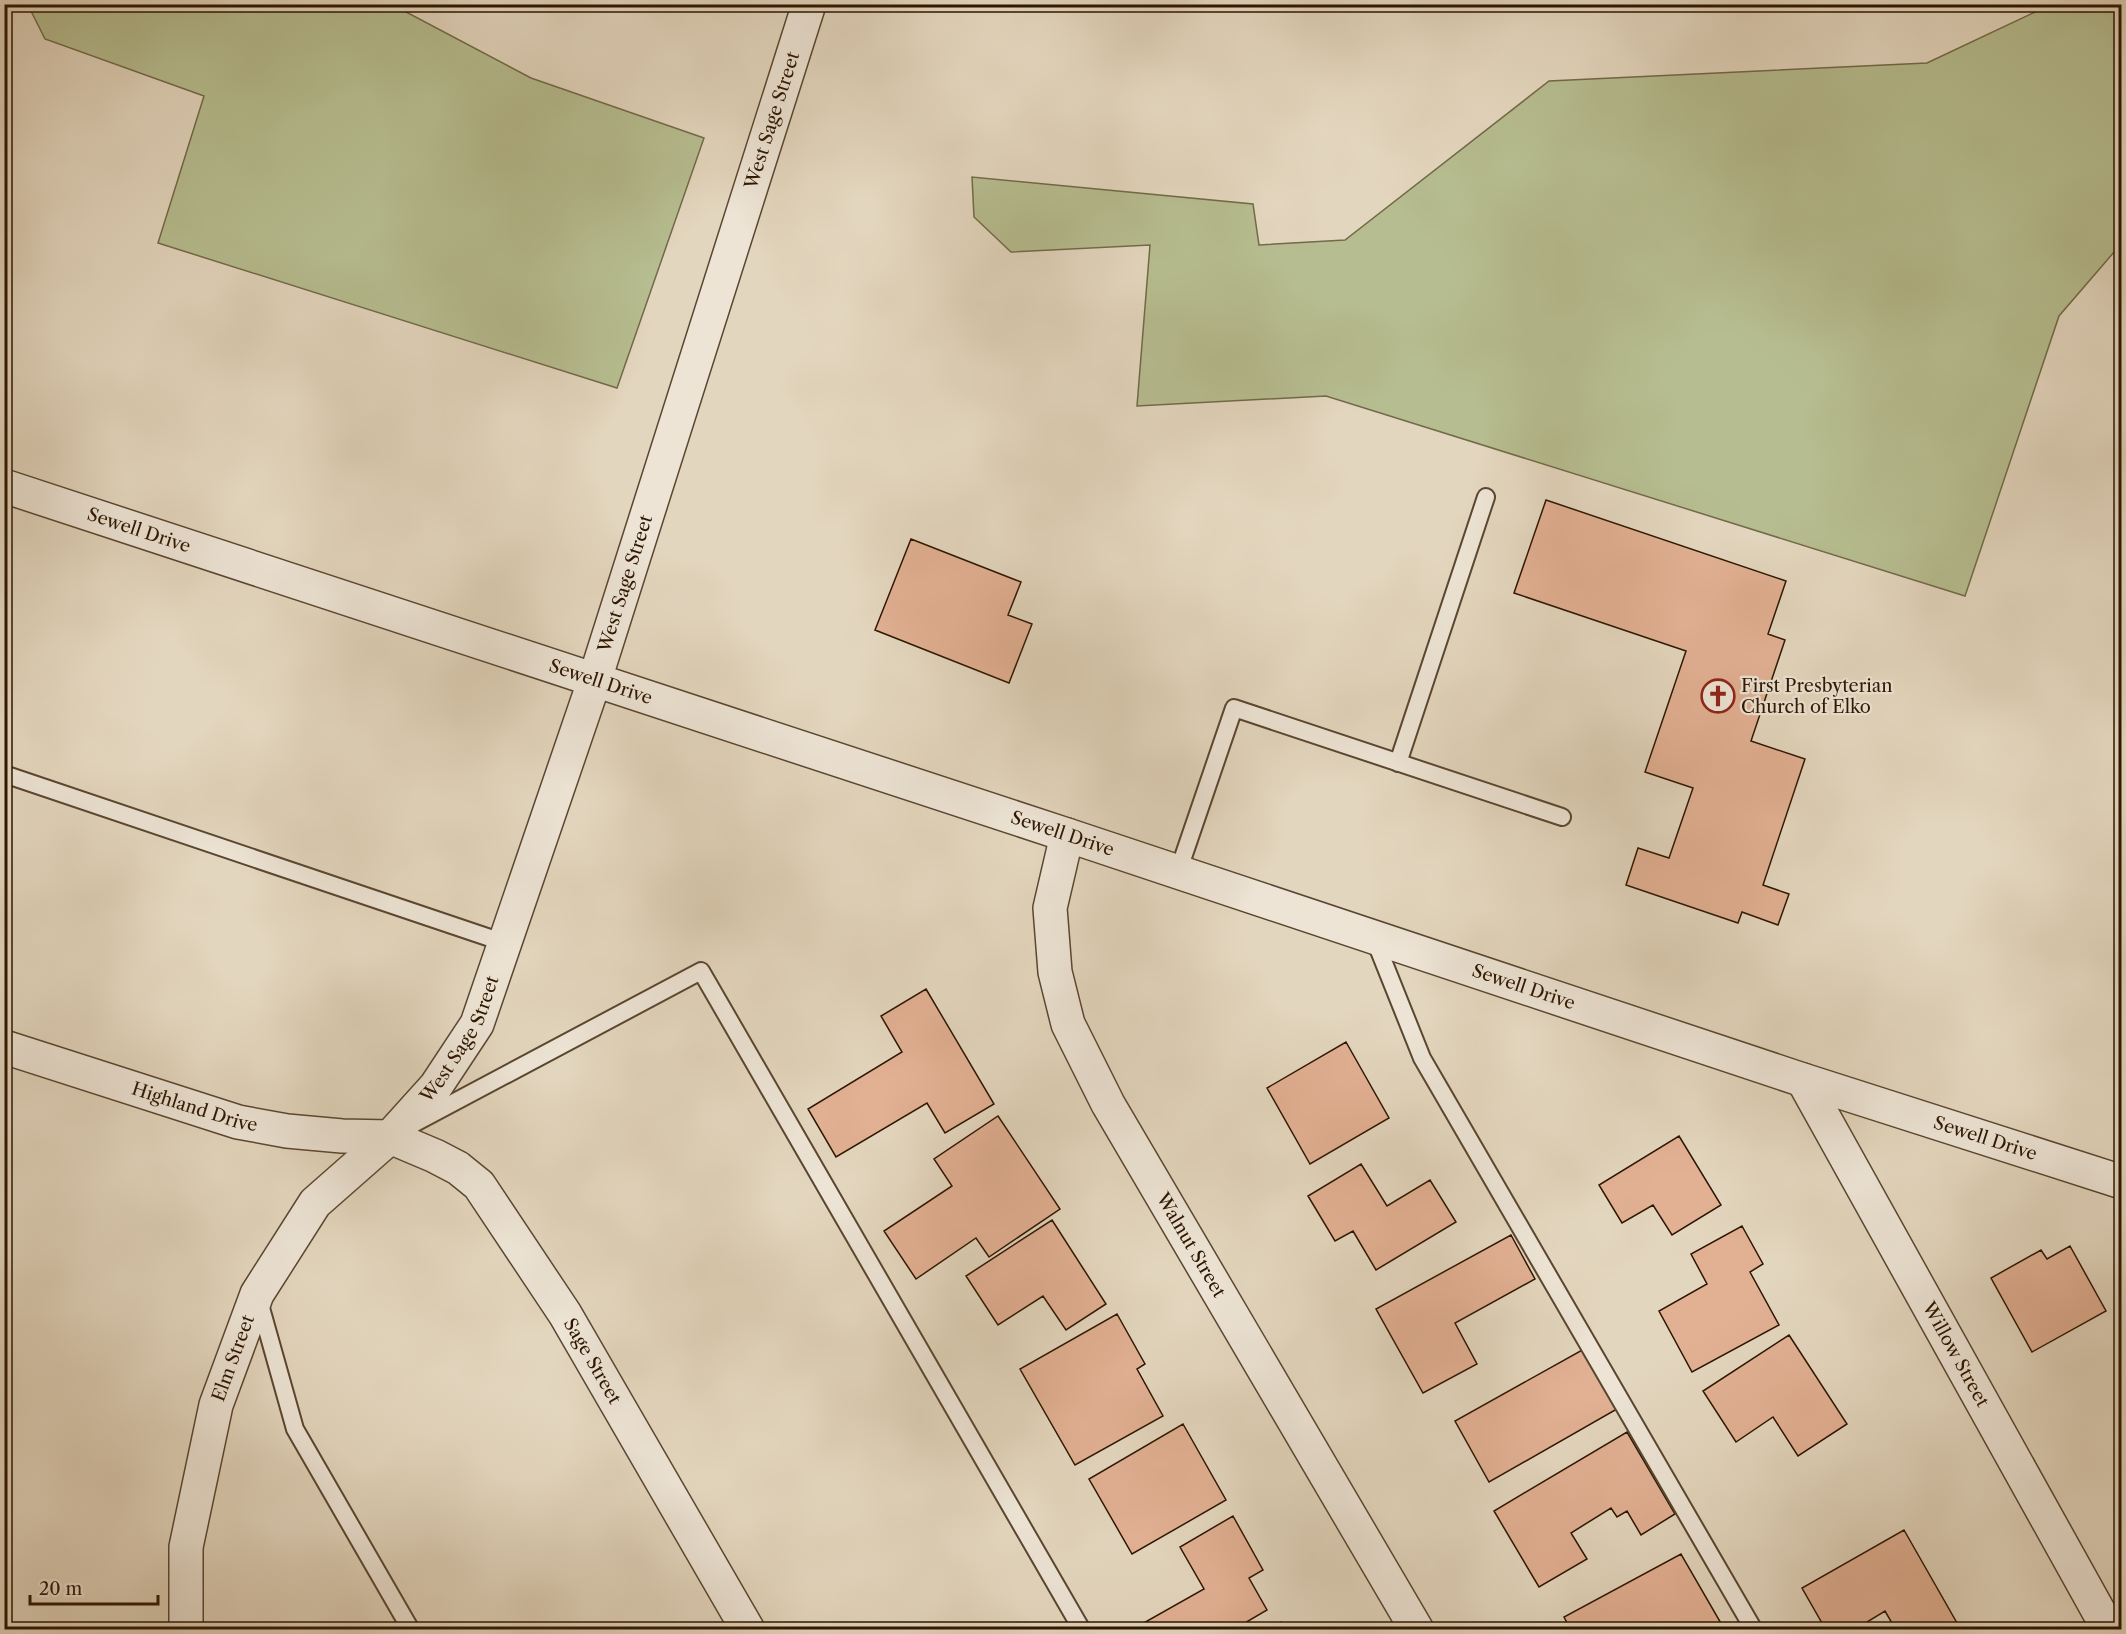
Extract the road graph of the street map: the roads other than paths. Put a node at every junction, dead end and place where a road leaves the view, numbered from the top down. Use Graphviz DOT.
graph roads {
  1 [pos="809,4"];
  2 [pos="4,486"];
  3 [pos="1486,497"];
  4 [pos="595,679"];
  5 [pos="1398,763"];
  6 [pos="4,774"];
  7 [pos="1562,817"];
  8 [pos="1067,835"];
  9 [pos="1178,872"];
  10 [pos="1374,937"];
  11 [pos="506,942"];
  12 [pos="4,1047"];
  13 [pos="1803,1080"];
  14 [pos="390,1137"];
  15 [pos="2121,1182"];
  16 [pos="257,1294"];
  17 [pos="186,1629"];
  18 [pos="411,1629"];
  19 [pos="748,1629"];
  20 [pos="1082,1629"];
  21 [pos="1417,1629"];
  22 [pos="1754,1629"];
  23 [pos="2109,1629"];
  1 -- 4 [label="street, West Sage Street"];
  2 -- 4 [label="street, Sewell Drive"];
  3 -- 5 [label="lane"];
  4 -- 8 [label="street, Sewell Drive"];
  4 -- 11 [label="street, West Sage Street"];
  5 -- 7 [label="lane"];
  5 -- 9 [label="lane"];
  6 -- 11 [label="lane"];
  8 -- 9 [label="street, Sewell Drive"];
  8 -- 21 [label="street, Walnut Street"];
  9 -- 10 [label="street, Sewell Drive"];
  10 -- 13 [label="street, Sewell Drive"];
  10 -- 22 [label="lane"];
  11 -- 14 [label="street, West Sage Street"];
  12 -- 14 [label="street, Highland Drive"];
  13 -- 15 [label="street, Sewell Drive"];
  13 -- 23 [label="street, Willow Street"];
  14 -- 16 [label="street, Elm Street"];
  14 -- 19 [label="street, Sage Street"];
  14 -- 20 [label="lane"];
  16 -- 17 [label="street, Elm Street"];
  16 -- 18 [label="lane"];
}
